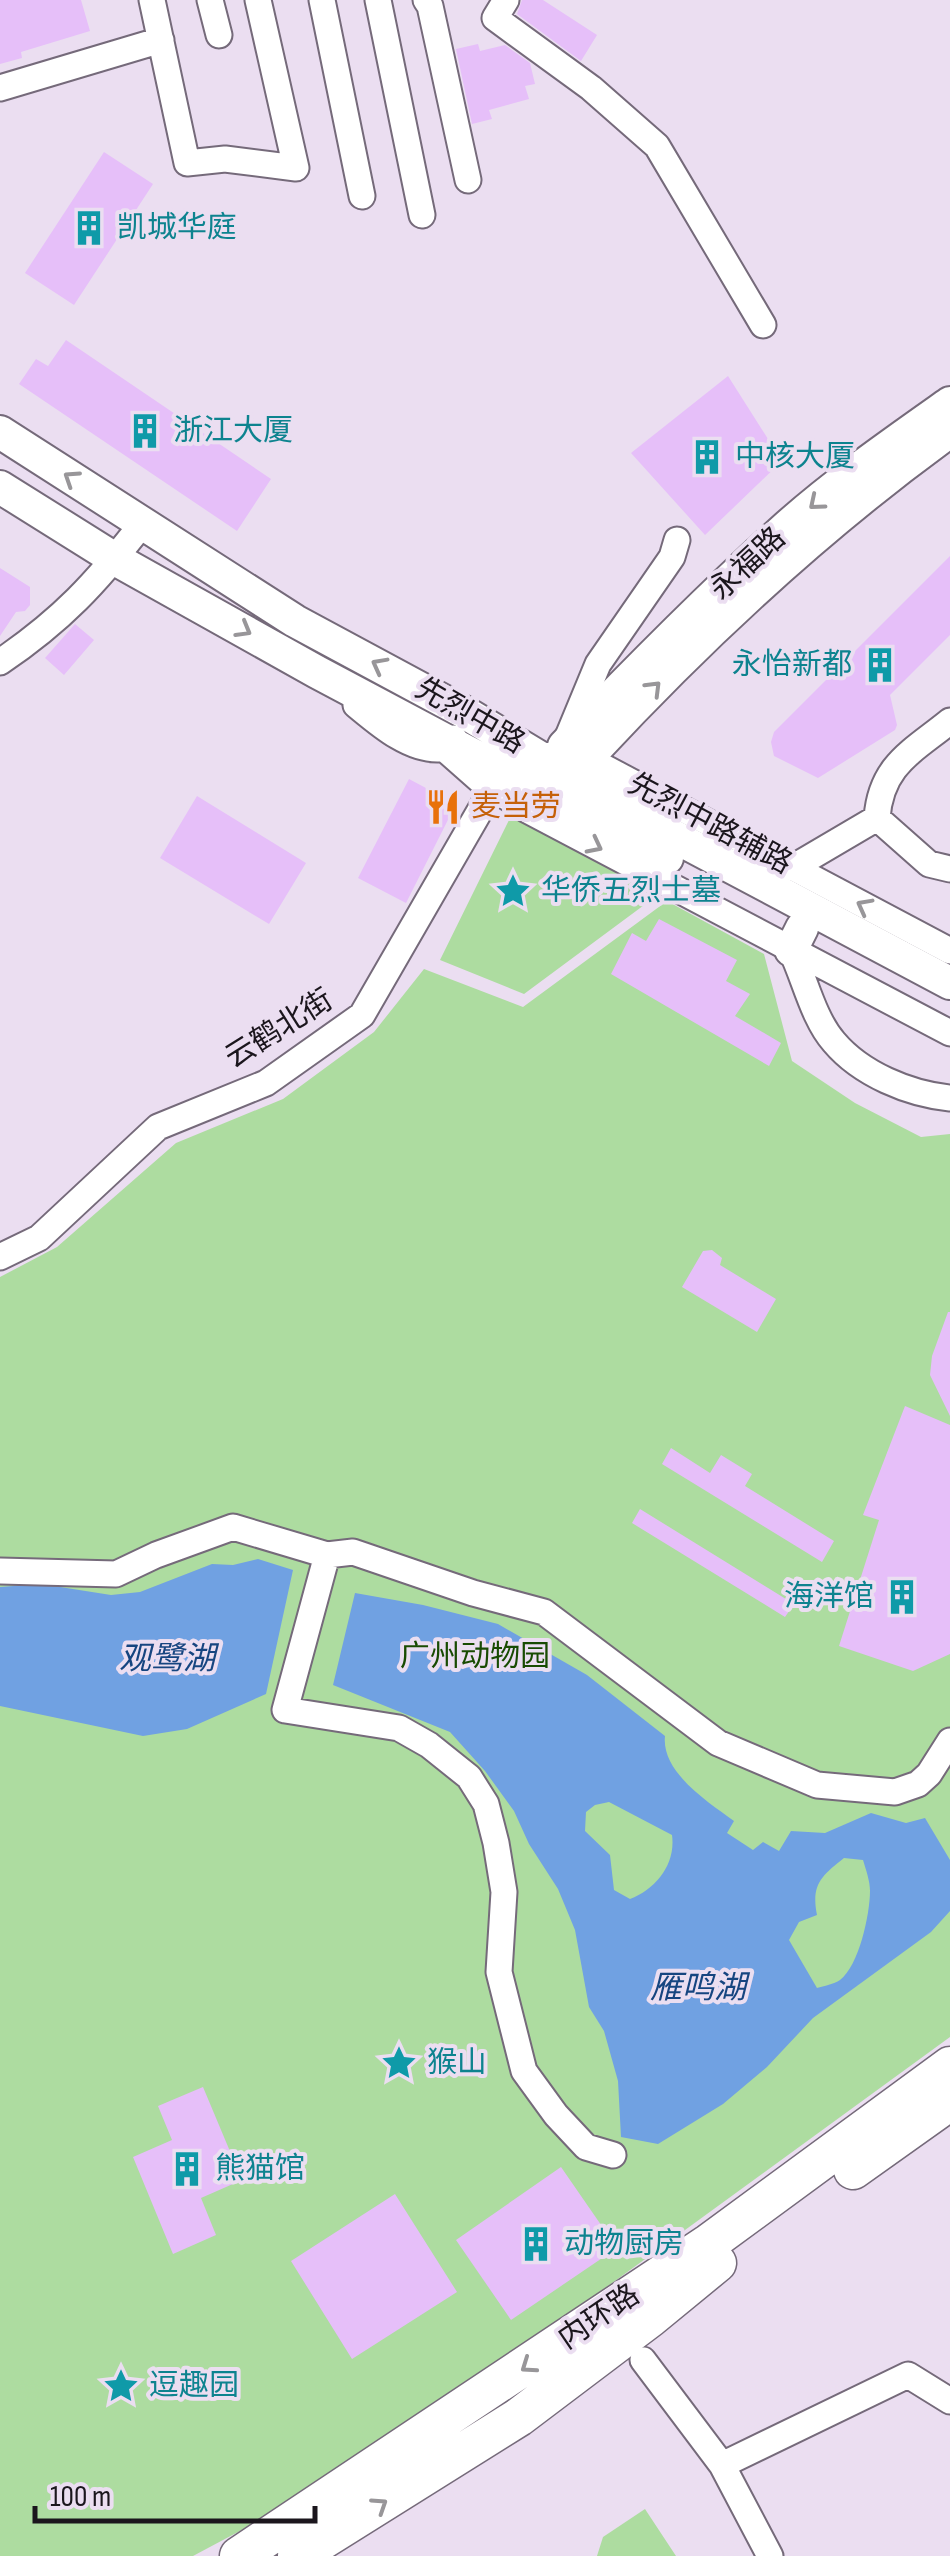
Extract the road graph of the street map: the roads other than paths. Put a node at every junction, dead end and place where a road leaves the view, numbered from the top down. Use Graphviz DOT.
graph roads {
  1 [pos="152,0"];
  2 [pos="210,0"];
  3 [pos="258,0"];
  4 [pos="322,0"];
  5 [pos="378,0"];
  6 [pos="426,0"];
  7 [pos="506,0"];
  8 [pos="219,35"];
  9 [pos="161,40"];
  10 [pos="0,88"];
  11 [pos="468,180"];
  12 [pos="362,196"];
  13 [pos="422,215"];
  14 [pos="762,325"];
  15 [pos="950,403"];
  16 [pos="950,431"];
  17 [pos="0,432"];
  18 [pos="0,487"];
  19 [pos="142,524"];
  20 [pos="677,540"];
  21 [pos="115,559"];
  22 [pos="0,662"];
  23 [pos="950,720"];
  24 [pos="450,732"];
  25 [pos="565,759"];
  26 [pos="498,779"];
  27 [pos="877,818"];
  28 [pos="604,826"];
  29 [pos="950,869"];
  30 [pos="787,881"];
  31 [pos="797,939"];
  32 [pos="950,951"];
  33 [pos="950,983"];
  34 [pos="950,1006"];
  35 [pos="950,1033"];
  36 [pos="950,1098"];
  37 [pos="0,1256"];
  38 [pos="327,1555"];
  39 [pos="0,1571"];
  40 [pos="950,1741"];
  41 [pos="950,2066"];
  42 [pos="950,2101"];
  43 [pos="613,2155"];
  44 [pos="643,2360"];
  45 [pos="950,2401"];
  46 [pos="722,2465"];
  47 [pos="239,2556"];
  48 [pos="297,2556"];
  49 [pos="770,2556"];
  1 -- 9 [label="street"];
  2 -- 8 [label="street"];
  3 -- 9 [label="street"];
  4 -- 12 [label="street"];
  5 -- 13 [label="street"];
  6 -- 11 [label="street"];
  7 -- 14 [label="street"];
  9 -- 10 [label="street"];
  15 -- 25 [label="main road, 永福路, one-way"];
  25 -- 16 [label="main road, 永福路, one-way"];
  19 -- 17 [label="main road, 先烈中路, one-way"];
  18 -- 21 [label="main road"];
  19 -- 21 [label="street"];
  24 -- 19 [label="main road, 先烈中路, one-way"];
  20 -- 25 [label="street"];
  21 -- 22 [label="street"];
  21 -- 24 [label="main road, one-way"];
  23 -- 27 [label="street"];
  24 -- 25 [label="main road"];
  24 -- 26 [label="main road, 先烈中路"];
  25 -- 28 [label="main road"];
  25 -- 30 [label="main road"];
  26 -- 28 [label="main road, 先烈中路"];
  26 -- 31 [label="street, one-way"];
  26 -- 37 [label="street, 云鹤北街"];
  27 -- 29 [label="street"];
  27 -- 30 [label="street"];
  28 -- 31 [label="main road, 先烈中路"];
  32 -- 30 [label="street, 先烈中路辅路, one-way"];
  30 -- 33 [label="main road"];
  31 -- 34 [label="main road, 先烈中路"];
  31 -- 35 [label="street"];
  31 -- 36 [label="street"];
  38 -- 39 [label="street"];
  38 -- 40 [label="street"];
  38 -- 43 [label="street"];
  41 -- 47 [label="highway, 内环路, one-way"];
  48 -- 42 [label="highway, 内环路, one-way"];
  44 -- 46 [label="street"];
  45 -- 46 [label="street"];
  46 -- 49 [label="street"];
}
